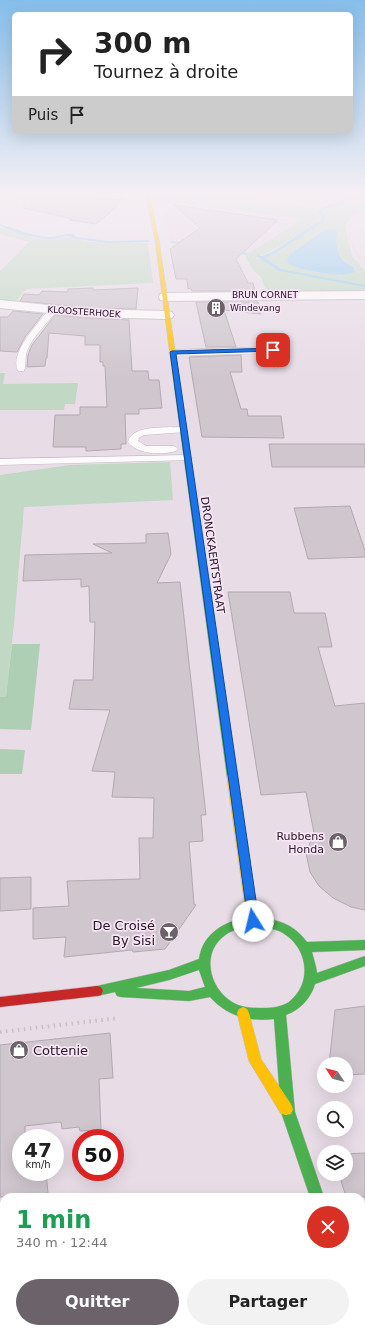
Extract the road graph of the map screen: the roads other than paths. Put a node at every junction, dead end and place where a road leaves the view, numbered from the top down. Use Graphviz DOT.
graph roads {
  1 [pos="159,254"];
  2 [pos="365,295"];
  3 [pos="165,296"];
  4 [pos="0,304"];
  5 [pos="53,310"];
  6 [pos="167,315"];
  7 [pos="172,352"];
  8 [pos="276,364"];
  9 [pos="21,368"];
  10 [pos="183,430"];
  11 [pos="187,453"];
  12 [pos="0,462"];
  13 [pos="253,921"];
  14 [pos="365,945"];
  15 [pos="305,947"];
  16 [pos="365,961"];
  17 [pos="203,964"];
  18 [pos="311,980"];
  19 [pos="105,990"];
  20 [pos="212,992"];
  21 [pos="0,1002"];
  22 [pos="280,1012"];
  23 [pos="243,1013"];
  24 [pos="288,1112"];
  25 [pos="316,1193"];
  1 -- 3 [label="main road, DRONCKAERTSTRAAT"];
  2 -- 3 [label="street, BRUN CORNET"];
  3 -- 6 [label="main road, DRONCKAERTSTRAAT"];
  4 -- 5 [label="street, KLOOSTERHOEK"];
  5 -- 6 [label="street, KLOOSTERHOEK"];
  5 -- 9 [label="lane"];
  6 -- 7 [label="main road, DRONCKAERTSTRAAT"];
  7 -- 8 [label="lane"];
  7 -- 10 [label="main road, DRONCKAERTSTRAAT"];
  10 -- 11 [label="main road, DRONCKAERTSTRAAT"];
  10 -- 11 [label="lane"];
  11 -- 12 [label="lane"];
  11 -- 13 [label="main road, DRONCKAERTSTRAAT"];
  13 -- 15 [label="main road"];
  13 -- 17 [label="main road"];
  14 -- 15 [label="main road"];
  15 -- 18 [label="main road"];
  16 -- 18 [label="main road"];
  17 -- 19 [label="main road"];
  17 -- 20 [label="main road"];
  18 -- 22 [label="main road"];
  19 -- 20 [label="main road"];
  19 -- 21 [label="main road"];
  20 -- 23 [label="main road"];
  22 -- 23 [label="main road"];
  22 -- 24 [label="main road"];
  23 -- 24 [label="main road"];
  24 -- 25 [label="main road"];
}
